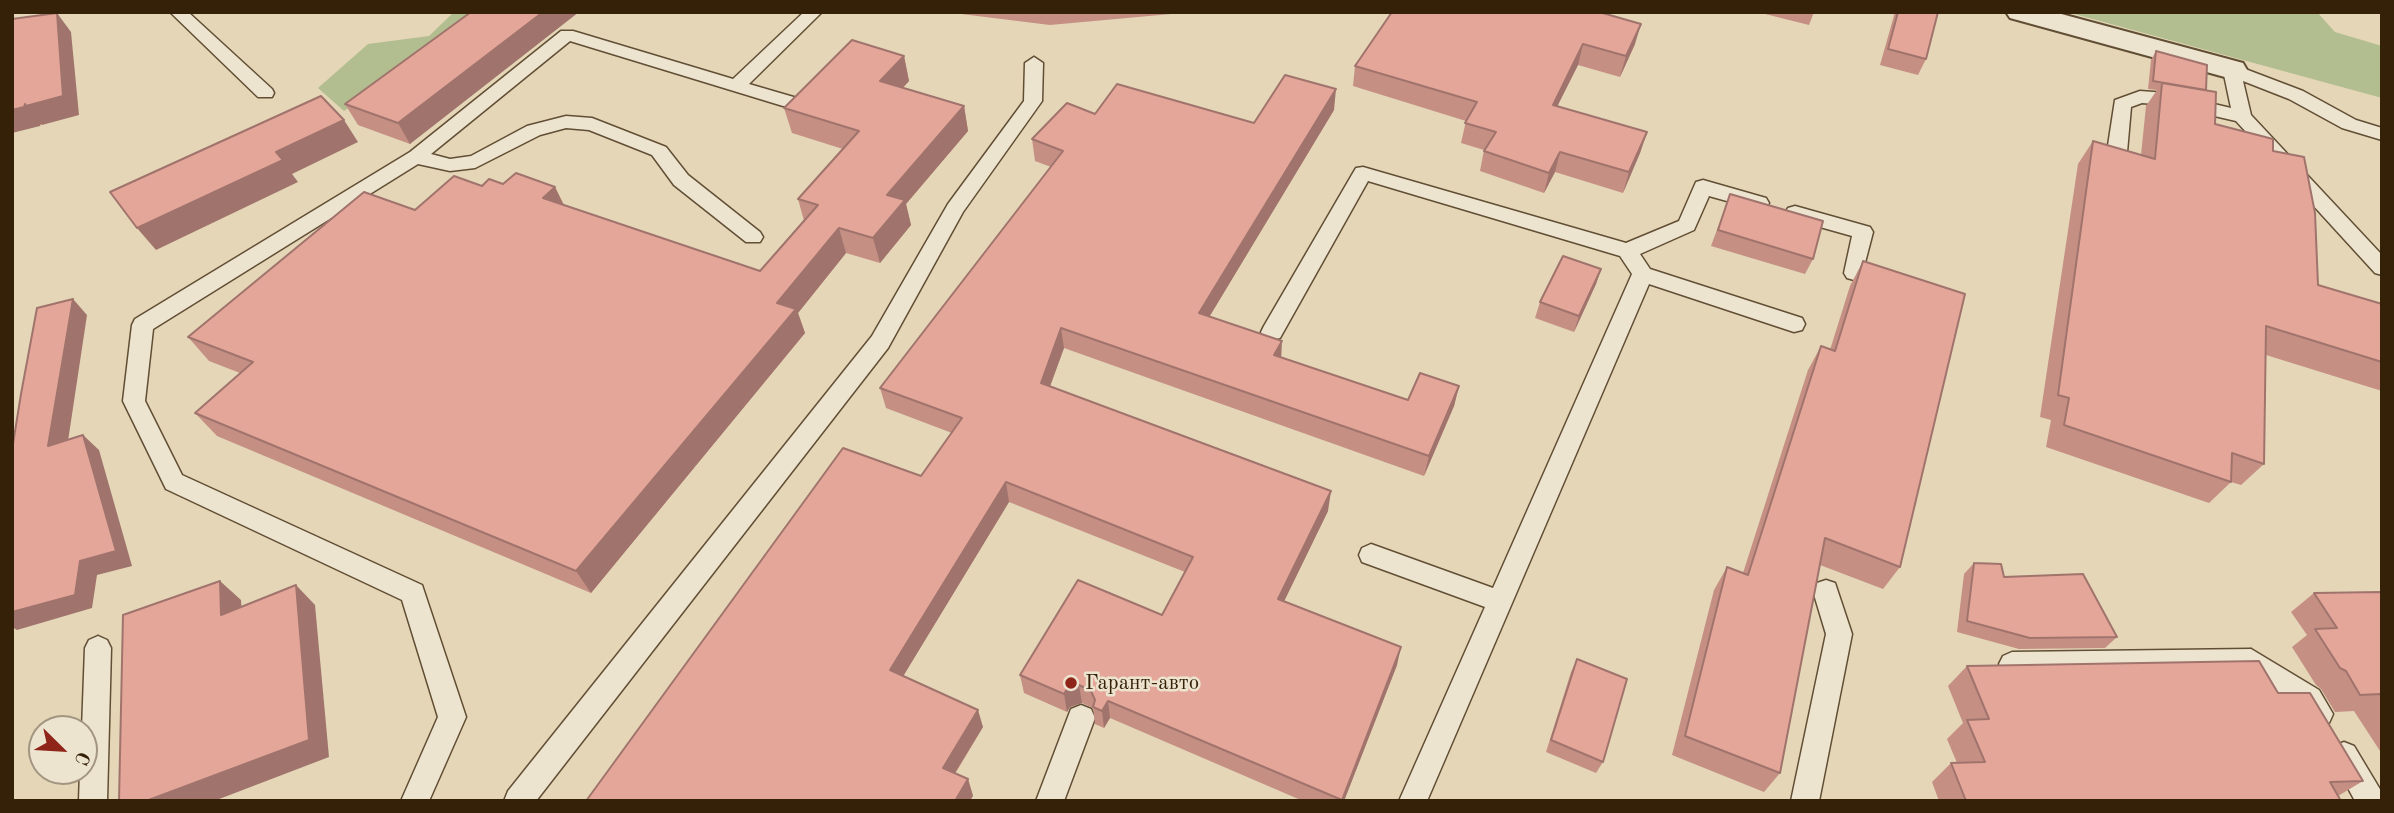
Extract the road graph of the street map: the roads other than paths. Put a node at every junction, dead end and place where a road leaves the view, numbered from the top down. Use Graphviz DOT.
graph roads {
  1 [pos="178,12"];
  2 [pos="814,12"];
  3 [pos="2020,12"];
  4 [pos="1034,63"];
  5 [pos="2232,70"];
  6 [pos="737,85"];
  7 [pos="265,93"];
  8 [pos="790,102"];
  9 [pos="2242,117"];
  10 [pos="2382,134"];
  11 [pos="2117,152"];
  12 [pos="414,157"];
  13 [pos="753,237"];
  14 [pos="1627,251"];
  15 [pos="2382,268"];
  16 [pos="1854,273"];
  17 [pos="1643,274"];
  18 [pos="1794,324"];
  19 [pos="1272,332"];
  20 [pos="1371,555"];
  21 [pos="1826,591"];
  22 [pos="1500,601"];
  23 [pos="98,648"];
  24 [pos="2012,664"];
  25 [pos="1081,718"];
  26 [pos="93,801"];
  27 [pos="415,801"];
  28 [pos="518,801"];
  29 [pos="1050,801"];
  30 [pos="1413,801"];
  31 [pos="1805,801"];
  32 [pos="2371,801"];
  1 -- 7 [label="lane"];
  2 -- 6 [label="lane"];
  3 -- 5 [label="street"];
  4 -- 28 [label="lane"];
  5 -- 9 [label="lane"];
  5 -- 10 [label="lane"];
  6 -- 8 [label="lane"];
  6 -- 12 [label="lane"];
  9 -- 11 [label="lane"];
  9 -- 15 [label="lane"];
  12 -- 13 [label="lane"];
  12 -- 27 [label="lane"];
  14 -- 16 [label="lane"];
  14 -- 17 [label="lane"];
  14 -- 19 [label="lane"];
  17 -- 18 [label="lane"];
  17 -- 22 [label="lane"];
  20 -- 22 [label="lane"];
  21 -- 31 [label="lane"];
  22 -- 30 [label="lane"];
  23 -- 26 [label="lane"];
  24 -- 32 [label="lane"];
  25 -- 29 [label="lane"];
}
